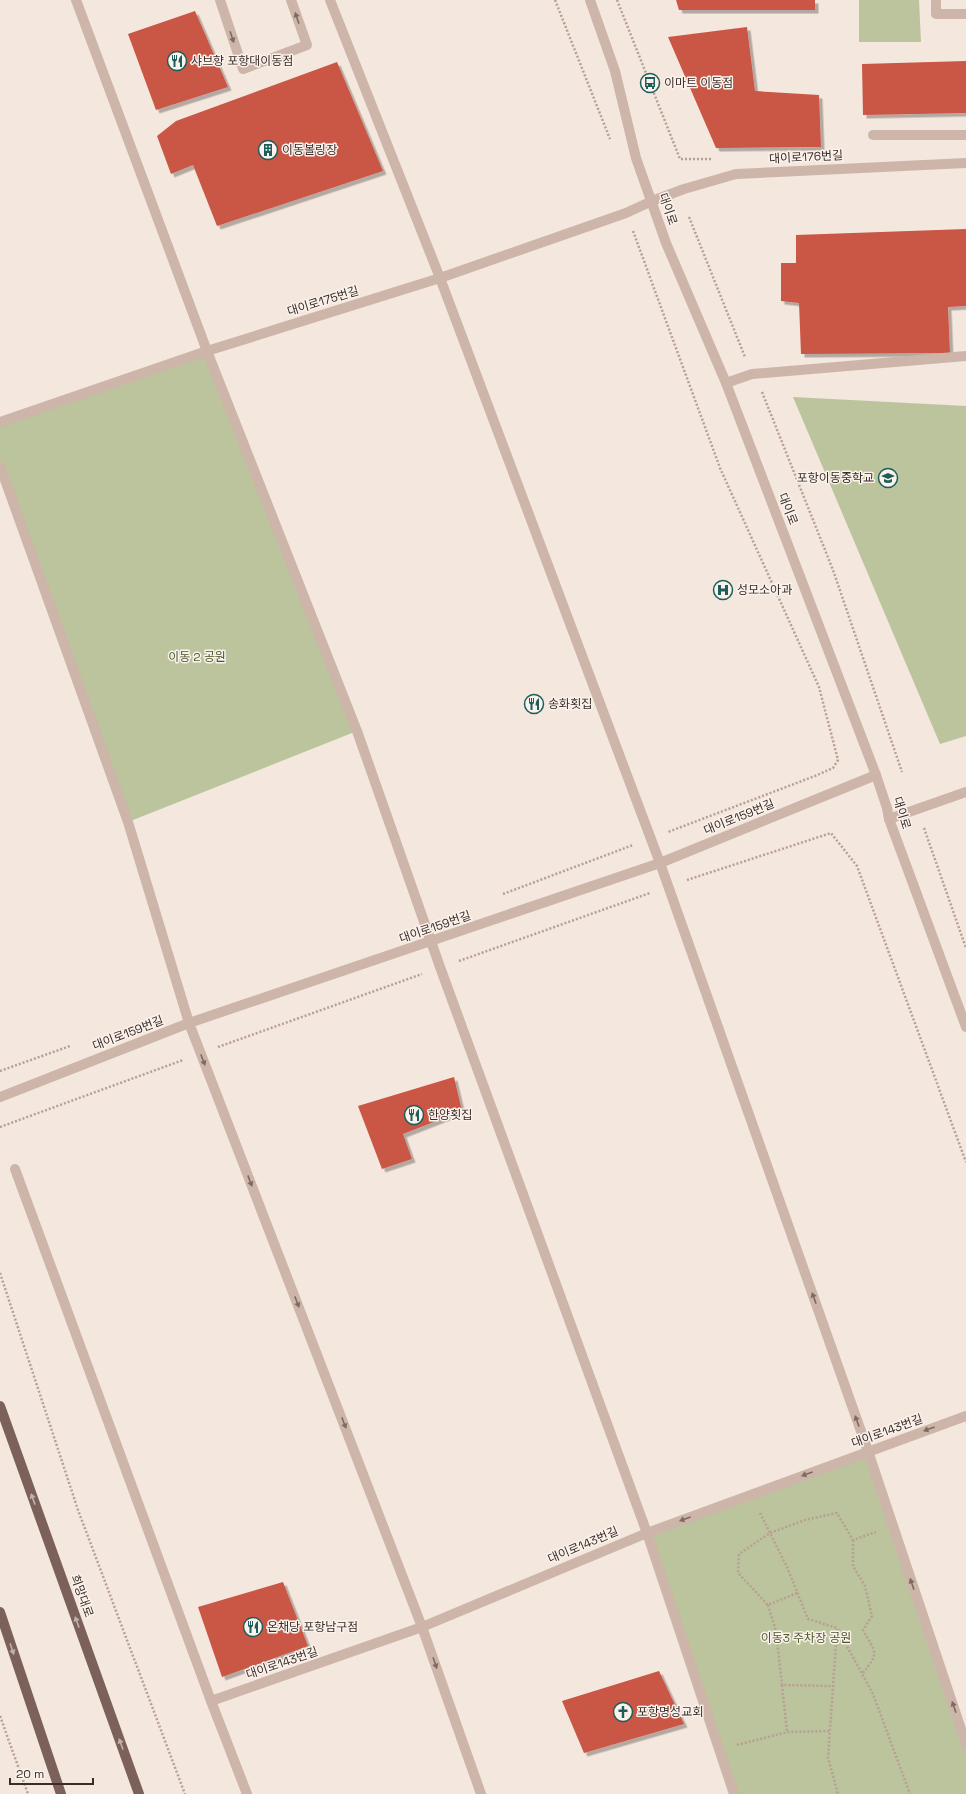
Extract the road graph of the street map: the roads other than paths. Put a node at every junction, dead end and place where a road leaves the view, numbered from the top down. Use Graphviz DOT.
graph roads {
  1 [pos="76,0"];
  2 [pos="220,0"];
  3 [pos="291,0"];
  4 [pos="330,0"];
  5 [pos="590,0"];
  6 [pos="936,0"];
  7 [pos="966,14"];
  8 [pos="873,135"];
  9 [pos="966,135"];
  10 [pos="966,163"];
  11 [pos="652,201"];
  12 [pos="440,278"];
  13 [pos="207,351"];
  14 [pos="966,356"];
  15 [pos="726,383"];
  16 [pos="0,422"];
  17 [pos="0,466"];
  18 [pos="876,775"];
  19 [pos="966,792"];
  20 [pos="889,819"];
  21 [pos="660,863"];
  22 [pos="432,942"];
  23 [pos="189,1023"];
  24 [pos="966,1027"];
  25 [pos="0,1097"];
  26 [pos="16,1169"];
  27 [pos="0,1406"];
  28 [pos="966,1416"];
  29 [pos="868,1451"];
  30 [pos="647,1533"];
  31 [pos="0,1612"];
  32 [pos="422,1627"];
  33 [pos="211,1701"];
  34 [pos="966,1744"];
  35 [pos="61,1794"];
  36 [pos="139,1794"];
  37 [pos="246,1794"];
  38 [pos="481,1794"];
  39 [pos="734,1794"];
  1 -- 13 [label="street"];
  2 -- 3 [label="street, one-way"];
  4 -- 12 [label="street"];
  5 -- 11 [label="street, 대이로"];
  6 -- 7 [label="street"];
  8 -- 9 [label="street"];
  10 -- 11 [label="street, 대이로176번길"];
  11 -- 12 [label="street, 대이로175번길"];
  11 -- 15 [label="street, 대이로"];
  12 -- 13 [label="street, 대이로175번길"];
  12 -- 21 [label="street"];
  13 -- 16 [label="street, 대이로175번길"];
  13 -- 22 [label="street"];
  14 -- 15 [label="street"];
  15 -- 18 [label="street, 대이로"];
  17 -- 23 [label="street"];
  18 -- 20 [label="street, 대이로"];
  18 -- 21 [label="street, 대이로159번길"];
  19 -- 20 [label="street"];
  20 -- 24 [label="street, 대이로"];
  21 -- 22 [label="street, 대이로159번길"];
  29 -- 21 [label="street, one-way"];
  22 -- 23 [label="street, 대이로159번길"];
  22 -- 30 [label="street"];
  23 -- 25 [label="street, 대이로159번길"];
  23 -- 32 [label="street, one-way"];
  26 -- 33 [label="street"];
  36 -- 27 [label="main road, 희망대로, one-way"];
  28 -- 29 [label="street, 대이로143번길, one-way"];
  29 -- 30 [label="street, 대이로143번길, one-way"];
  34 -- 29 [label="street, one-way"];
  30 -- 32 [label="street, 대이로143번길"];
  30 -- 39 [label="street"];
  31 -- 35 [label="main road, one-way"];
  32 -- 33 [label="street, 대이로143번길"];
  32 -- 38 [label="street, one-way"];
  33 -- 37 [label="street"];
}
